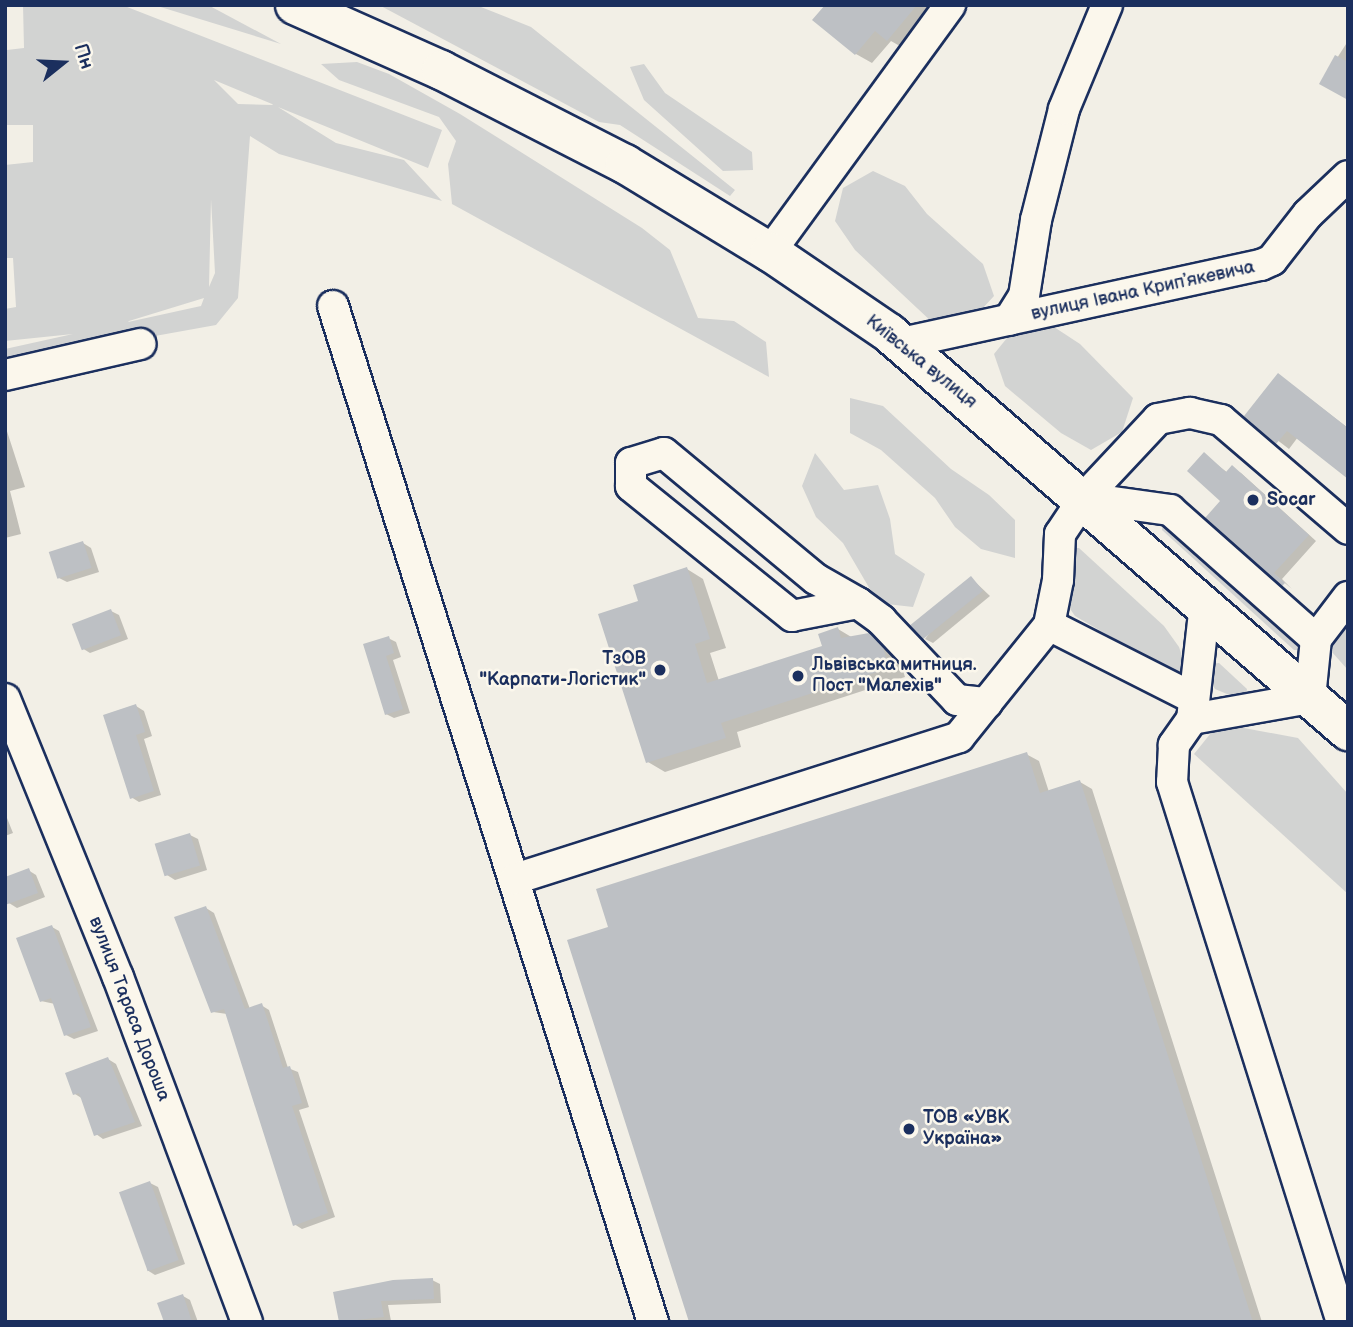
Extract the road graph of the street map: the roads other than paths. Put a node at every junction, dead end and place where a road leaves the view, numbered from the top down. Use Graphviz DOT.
graph roads {
  1 [pos="950,5"];
  2 [pos="1107,5"];
  3 [pos="300,7"];
  4 [pos="1348,176"];
  5 [pos="770,252"];
  6 [pos="332,306"];
  7 [pos="1009,320"];
  8 [pos="902,343"];
  9 [pos="140,344"];
  10 [pos="5,374"];
  11 [pos="1084,498"];
  12 [pos="1348,529"];
  13 [pos="1348,597"];
  14 [pos="858,603"];
  15 [pos="1205,604"];
  16 [pos="1049,625"];
  17 [pos="1316,639"];
  18 [pos="1310,698"];
  19 [pos="5,699"];
  20 [pos="987,703"];
  21 [pos="1192,708"];
  22 [pos="1346,726"];
  23 [pos="515,879"];
  24 [pos="247,1322"];
  25 [pos="653,1322"];
  26 [pos="1342,1322"];
  1 -- 5 [label="street"];
  2 -- 7 [label="street"];
  3 -- 5 [label="highway, Київська вулиця"];
  4 -- 7 [label="street, вулиця Івана Крипʼякевича"];
  5 -- 8 [label="highway, Київська вулиця"];
  6 -- 23 [label="street"];
  7 -- 8 [label="street, вулиця Івана Крипʼякевича"];
  8 -- 11 [label="highway, Київська вулиця"];
  9 -- 10 [label="street"];
  11 -- 12 [label="street"];
  11 -- 15 [label="highway, Київська вулиця"];
  11 -- 16 [label="street"];
  11 -- 17 [label="street"];
  13 -- 17 [label="street"];
  14 -- 14 [label="street"];
  14 -- 20 [label="street"];
  15 -- 18 [label="highway, Київська вулиця"];
  15 -- 21 [label="street"];
  16 -- 20 [label="street"];
  16 -- 21 [label="street"];
  17 -- 18 [label="street"];
  18 -- 21 [label="street"];
  18 -- 22 [label="highway, Київська вулиця"];
  19 -- 24 [label="street, вулиця Тараса Дороша"];
  20 -- 23 [label="street"];
  21 -- 26 [label="street"];
  23 -- 25 [label="street"];
}
